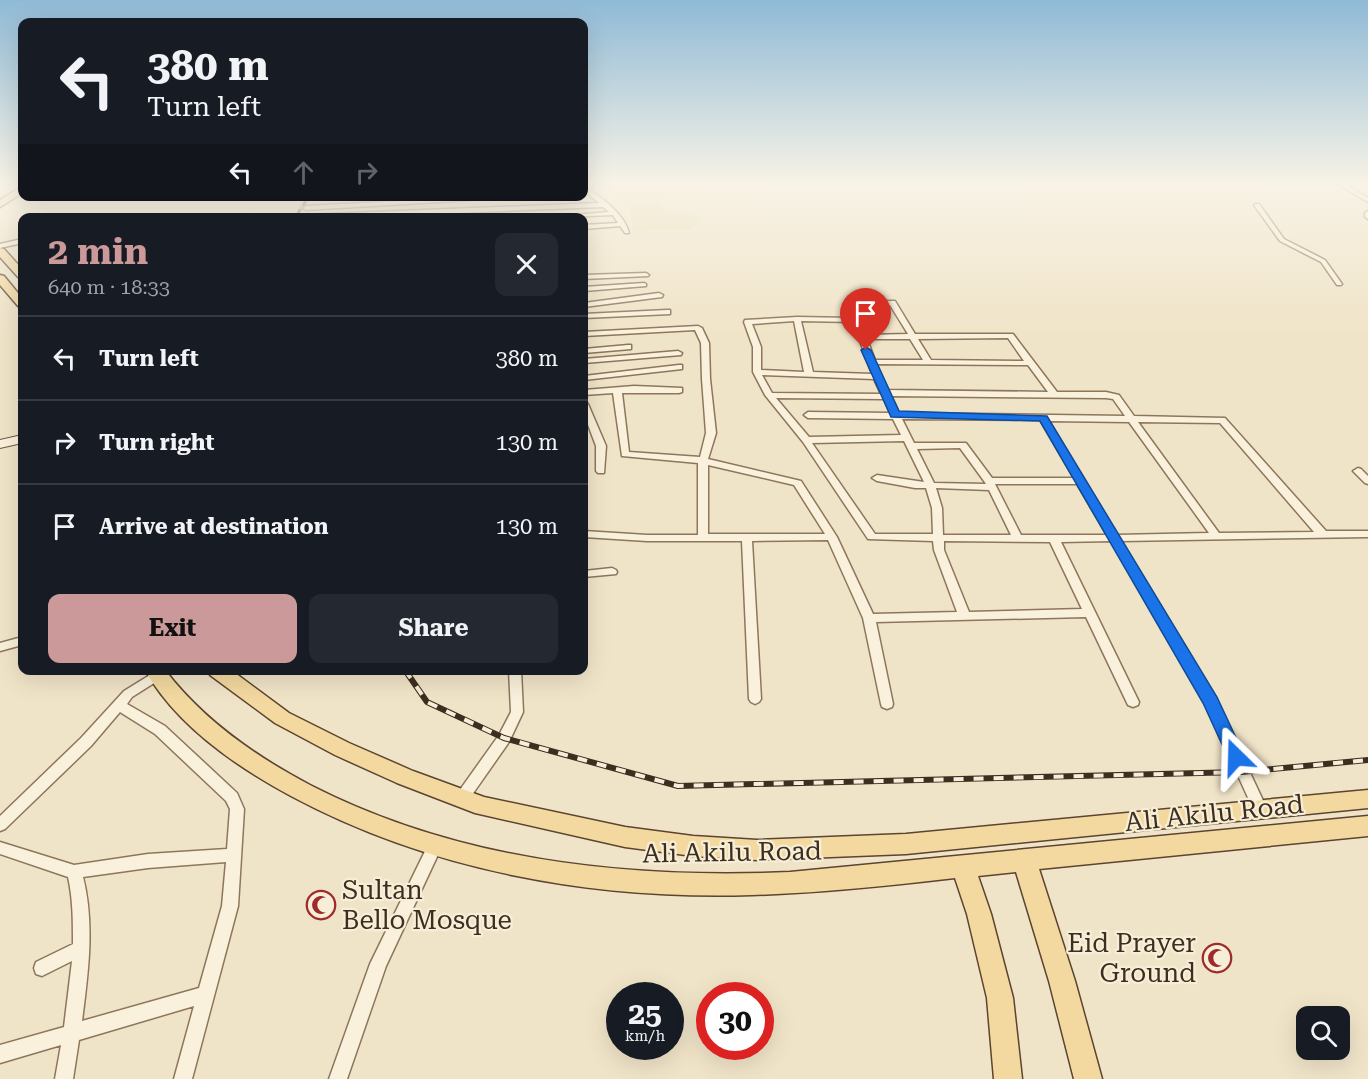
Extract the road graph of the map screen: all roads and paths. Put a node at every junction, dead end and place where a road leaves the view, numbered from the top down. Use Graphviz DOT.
graph roads {
  1 [pos="1277,233"];
  2 [pos="18,242"];
  3 [pos="0,246"];
  4 [pos="0,251"];
  5 [pos="18,271"];
  6 [pos="646,275"];
  7 [pos="588,277"];
  8 [pos="0,278"];
  9 [pos="1339,284"];
  10 [pos="644,285"];
  11 [pos="588,289"];
  12 [pos="659,295"];
  13 [pos="18,299"];
  14 [pos="588,304"];
  15 [pos="667,312"];
  16 [pos="588,316"];
  17 [pos="797,319"];
  18 [pos="855,320"];
  19 [pos="588,334"];
  20 [pos="861,337"];
  21 [pos="913,337"];
  22 [pos="628,347"];
  23 [pos="588,351"];
  24 [pos="678,353"];
  25 [pos="588,361"];
  26 [pos="871,363"];
  27 [pos="929,363"];
  28 [pos="1028,363"];
  29 [pos="679,367"];
  30 [pos="757,372"];
  31 [pos="809,374"];
  32 [pos="877,377"];
  33 [pos="588,378"];
  34 [pos="617,390"];
  35 [pos="679,390"];
  36 [pos="588,393"];
  37 [pos="770,395"];
  38 [pos="886,395"];
  39 [pos="1055,395"];
  40 [pos="588,414"];
  41 [pos="808,415"];
  42 [pos="895,415"];
  43 [pos="1043,418"];
  44 [pos="1130,419"];
  45 [pos="806,440"];
  46 [pos="18,441"];
  47 [pos="908,442"];
  48 [pos="0,444"];
  49 [pos="703,462"];
  50 [pos="601,471"];
  51 [pos="1358,471"];
  52 [pos="878,478"];
  53 [pos="1368,481"];
  54 [pos="1081,482"];
  55 [pos="990,484"];
  56 [pos="930,485"];
  57 [pos="588,534"];
  58 [pos="1368,534"];
  59 [pos="1215,535"];
  60 [pos="1323,535"];
  61 [pos="703,536"];
  62 [pos="747,537"];
  63 [pos="832,537"];
  64 [pos="937,537"];
  65 [pos="1113,538"];
  66 [pos="1018,539"];
  67 [pos="1054,539"];
  68 [pos="612,572"];
  69 [pos="588,574"];
  70 [pos="1091,613"];
  71 [pos="964,615"];
  72 [pos="869,618"];
  73 [pos="18,642"];
  74 [pos="0,647"];
  75 [pos="153,675"];
  76 [pos="158,675"];
  77 [pos="224,675"];
  78 [pos="514,675"];
  79 [pos="754,699"];
  80 [pos="1133,702"];
  81 [pos="887,704"];
  82 [pos="118,705"];
  83 [pos="462,798"];
  84 [pos="1368,799"];
  85 [pos="1260,809"];
  86 [pos="0,825"];
  87 [pos="1368,826"];
  88 [pos="435,846"];
  89 [pos="0,848"];
  90 [pos="234,855"];
  91 [pos="1024,861"];
  92 [pos="963,867"];
  93 [pos="74,872"];
  94 [pos="79,949"];
  95 [pos="42,968"];
  96 [pos="206,994"];
  97 [pos="73,1031"];
  98 [pos="0,1054"];
  99 [pos="64,1079"];
  100 [pos="183,1079"];
  101 [pos="338,1079"];
  102 [pos="1008,1079"];
  103 [pos="1088,1079"];
  1 -- 9 [label="street"];
  2 -- 3 [label="street"];
  4 -- 5 [label="main road"];
  6 -- 7 [label="street"];
  8 -- 13 [label="main road"];
  10 -- 11 [label="street"];
  12 -- 14 [label="street"];
  15 -- 16 [label="street"];
  17 -- 18 [label="street"];
  17 -- 30 [label="street"];
  17 -- 31 [label="street"];
  18 -- 20 [label="street"];
  18 -- 21 [label="street"];
  19 -- 49 [label="street"];
  20 -- 21 [label="street"];
  20 -- 26 [label="street"];
  21 -- 27 [label="street"];
  21 -- 28 [label="street"];
  22 -- 23 [label="street"];
  24 -- 25 [label="street"];
  26 -- 27 [label="street"];
  26 -- 32 [label="street"];
  27 -- 28 [label="street"];
  28 -- 39 [label="street"];
  29 -- 33 [label="street"];
  30 -- 31 [label="street"];
  30 -- 37 [label="street"];
  31 -- 32 [label="street"];
  32 -- 38 [label="street"];
  34 -- 35 [label="street"];
  34 -- 36 [label="street"];
  34 -- 49 [label="street"];
  37 -- 38 [label="street"];
  37 -- 45 [label="street"];
  38 -- 39 [label="street"];
  38 -- 42 [label="street"];
  39 -- 44 [label="street"];
  40 -- 50 [label="street"];
  41 -- 42 [label="street"];
  42 -- 43 [label="street"];
  42 -- 47 [label="street"];
  43 -- 44 [label="street"];
  43 -- 54 [label="street"];
  44 -- 59 [label="street"];
  44 -- 60 [label="street"];
  45 -- 47 [label="street"];
  45 -- 64 [label="street"];
  46 -- 48 [label="street"];
  47 -- 55 [label="street"];
  47 -- 56 [label="street"];
  49 -- 61 [label="street"];
  49 -- 63 [label="street"];
  51 -- 53 [label="street"];
  52 -- 56 [label="street"];
  54 -- 55 [label="street"];
  54 -- 65 [label="street"];
  55 -- 56 [label="street"];
  55 -- 66 [label="street"];
  56 -- 64 [label="street"];
  57 -- 61 [label="street"];
  58 -- 60 [label="street"];
  59 -- 60 [label="street"];
  59 -- 65 [label="street"];
  61 -- 62 [label="street"];
  62 -- 63 [label="street"];
  62 -- 79 [label="street"];
  63 -- 72 [label="street"];
  64 -- 66 [label="street"];
  64 -- 71 [label="street"];
  65 -- 67 [label="street"];
  65 -- 85 [label="street"];
  66 -- 67 [label="street"];
  67 -- 70 [label="street"];
  68 -- 69 [label="street"];
  70 -- 71 [label="street"];
  70 -- 80 [label="street"];
  71 -- 72 [label="street"];
  72 -- 81 [label="street"];
  73 -- 74 [label="street"];
  75 -- 82 [label="street"];
  76 -- 88 [label="main road, Ali Akilu Road"];
  77 -- 83 [label="main road, Ali Akilu Road"];
  78 -- 83 [label="street"];
  82 -- 86 [label="street"];
  82 -- 90 [label="street"];
  83 -- 85 [label="main road, Ali Akilu Road"];
  84 -- 85 [label="main road, Ali Akilu Road"];
  87 -- 91 [label="main road, Ali Akilu Road"];
  88 -- 92 [label="main road, Ali Akilu Road"];
  88 -- 101 [label="street"];
  89 -- 93 [label="street"];
  90 -- 93 [label="street"];
  90 -- 96 [label="street"];
  91 -- 92 [label="main road, Ali Akilu Road"];
  91 -- 103 [label="main road"];
  92 -- 102 [label="main road"];
  93 -- 94 [label="street"];
  94 -- 95 [label="street"];
  94 -- 97 [label="street"];
  96 -- 97 [label="street"];
  96 -- 100 [label="street"];
  97 -- 98 [label="street"];
  97 -- 99 [label="street"];
}
